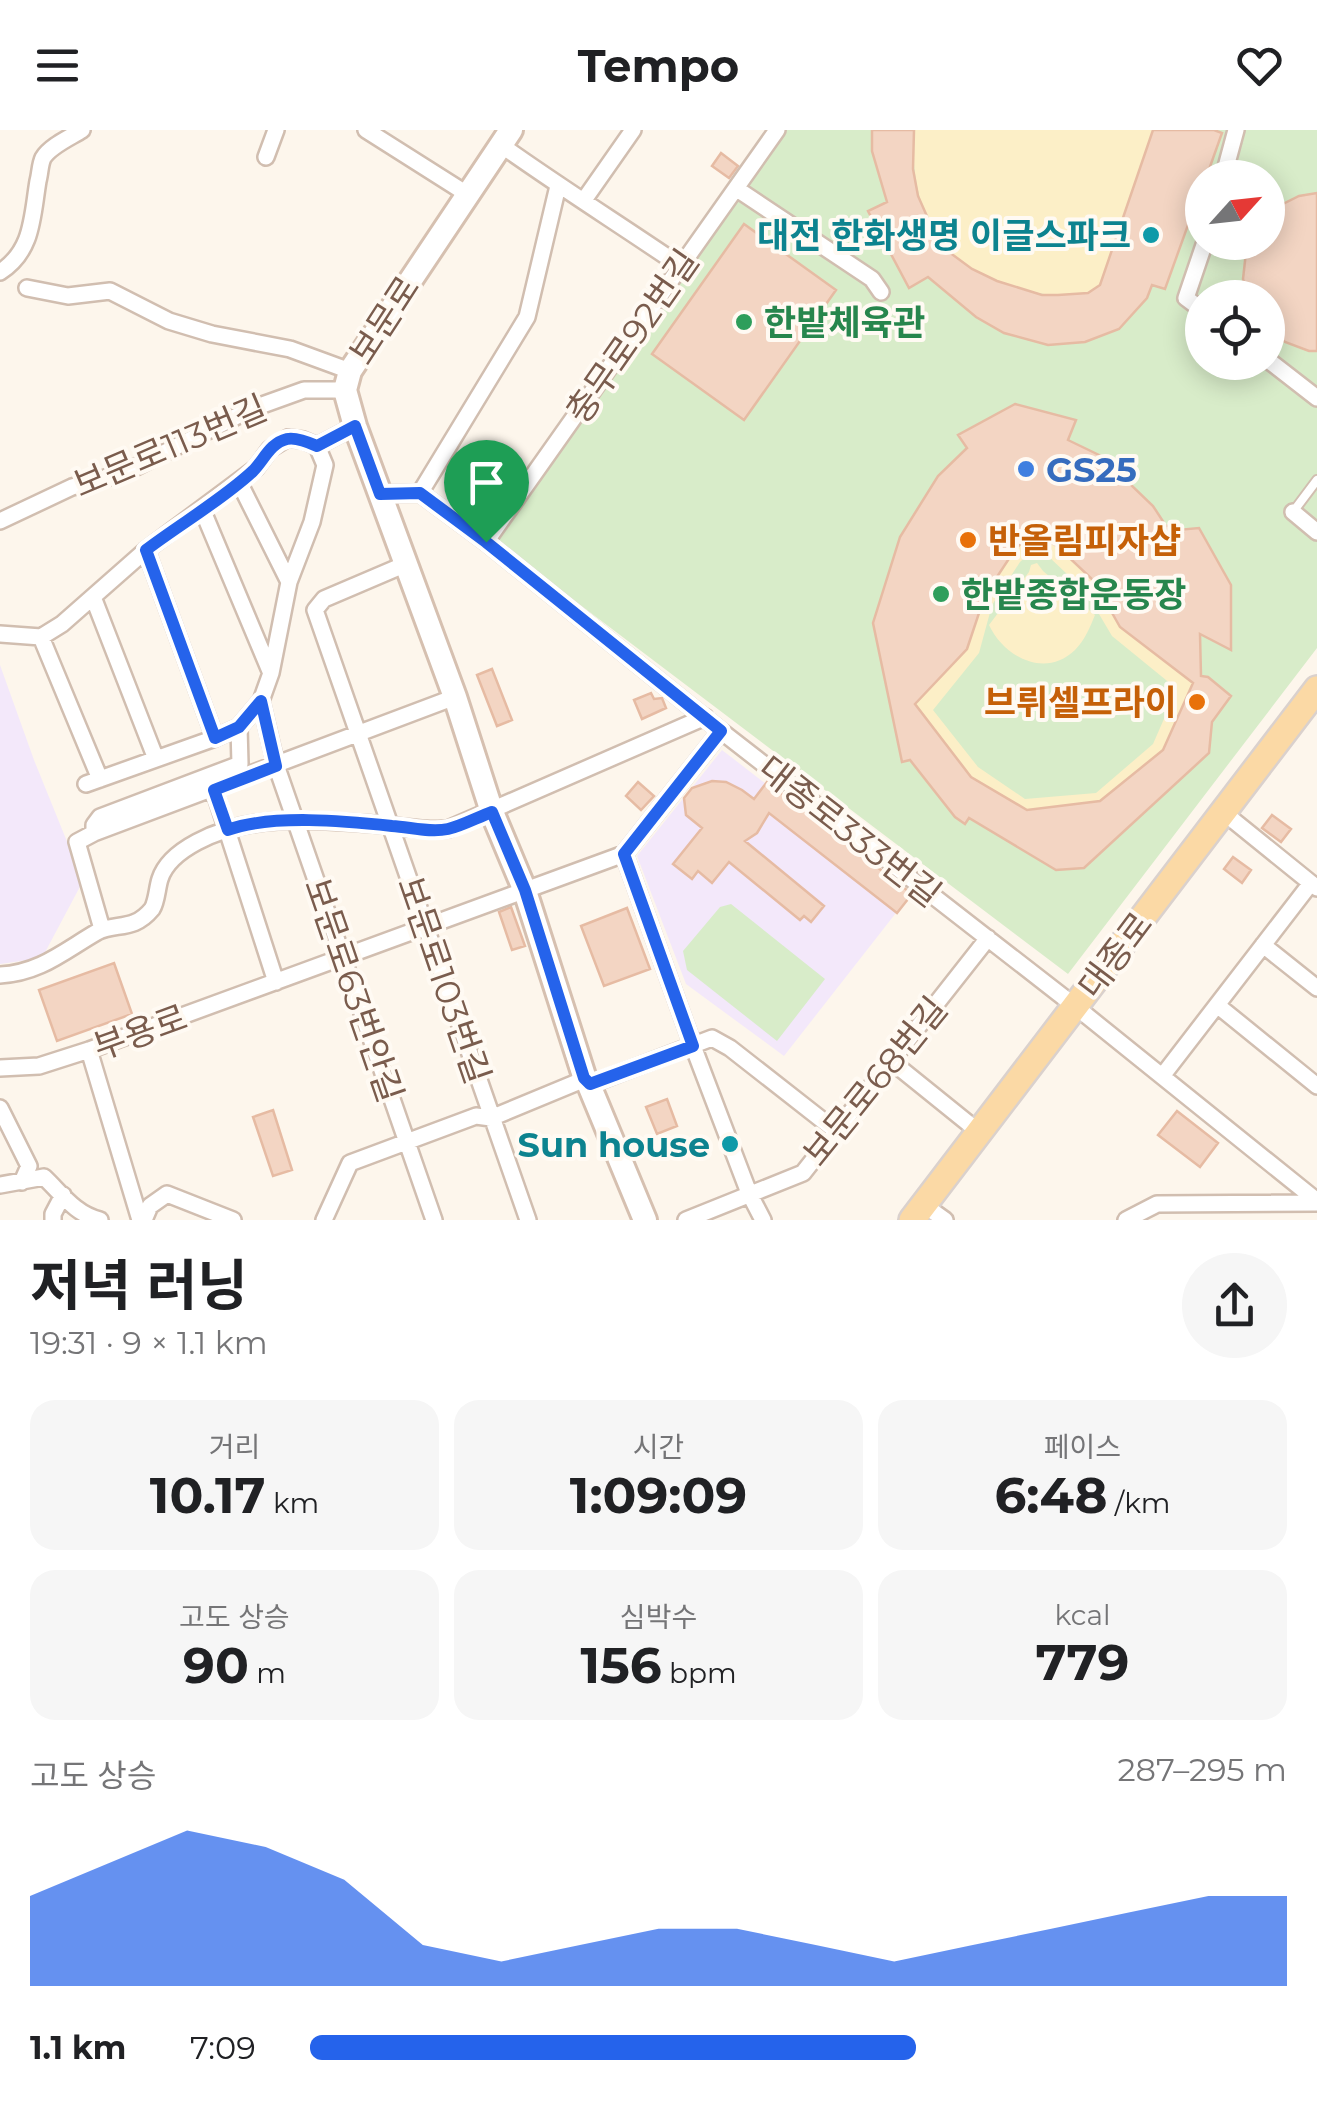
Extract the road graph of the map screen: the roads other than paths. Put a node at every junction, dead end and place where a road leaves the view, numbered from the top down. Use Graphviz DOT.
graph roads {
  1 [pos="82,130"];
  2 [pos="276,130"];
  3 [pos="366,130"];
  4 [pos="633,130"];
  5 [pos="777,130"];
  6 [pos="1236,130"];
  7 [pos="506,137"];
  8 [pos="266,157"];
  9 [pos="1228,160"];
  10 [pos="558,186"];
  11 [pos="737,188"];
  12 [pos="467,194"];
  13 [pos="584,200"];
  14 [pos="682,267"];
  15 [pos="0,272"];
  16 [pos="27,288"];
  17 [pos="881,292"];
  18 [pos="1285,373"];
  19 [pos="347,380"];
  20 [pos="1317,398"];
  21 [pos="355,426"];
  22 [pos="317,446"];
  23 [pos="1317,480"];
  24 [pos="240,482"];
  25 [pos="420,493"];
  26 [pos="380,494"];
  27 [pos="202,508"];
  28 [pos="1293,512"];
  29 [pos="0,521"];
  30 [pos="1317,532"];
  31 [pos="486,542"];
  32 [pos="146,550"];
  33 [pos="406,564"];
  34 [pos="289,582"];
  35 [pos="93,596"];
  36 [pos="0,634"];
  37 [pos="41,637"];
  38 [pos="271,673"];
  39 [pos="1317,690"];
  40 [pos="455,696"];
  41 [pos="261,701"];
  42 [pos="704,716"];
  43 [pos="239,727"];
  44 [pos="721,731"];
  45 [pos="358,734"];
  46 [pos="215,738"];
  47 [pos="156,759"];
  48 [pos="276,766"];
  49 [pos="214,790"];
  50 [pos="492,812"];
  51 [pos="1223,812"];
  52 [pos="295,820"];
  53 [pos="390,825"];
  54 [pos="228,830"];
  55 [pos="94,833"];
  56 [pos="624,854"];
  57 [pos="1314,886"];
  58 [pos="525,890"];
  59 [pos="426,926"];
  60 [pos="102,930"];
  61 [pos="988,938"];
  62 [pos="1263,945"];
  63 [pos="343,957"];
  64 [pos="0,975"];
  65 [pos="276,982"];
  66 [pos="1317,988"];
  67 [pos="1217,1004"];
  68 [pos="1076,1006"];
  69 [pos="693,1046"];
  70 [pos="88,1050"];
  71 [pos="891,1061"];
  72 [pos="0,1068"];
  73 [pos="1163,1076"];
  74 [pos="587,1082"];
  75 [pos="1317,1086"];
  76 [pos="0,1108"];
  77 [pos="491,1118"];
  78 [pos="836,1131"];
  79 [pos="979,1132"];
  80 [pos="407,1142"];
  81 [pos="22,1182"];
  82 [pos="0,1185"];
  83 [pos="749,1194"];
  84 [pos="62,1195"];
  85 [pos="1317,1202"];
  86 [pos="927,1215"];
  87 [pos="53,1220"];
  88 [pos="100,1220"];
  89 [pos="142,1220"];
  90 [pos="233,1220"];
  91 [pos="324,1220"];
  92 [pos="434,1220"];
  93 [pos="528,1220"];
  94 [pos="645,1220"];
  95 [pos="686,1220"];
  96 [pos="763,1220"];
  97 [pos="1126,1220"];
  1 -- 15 [label="street"];
  2 -- 8 [label="street"];
  3 -- 12 [label="street"];
  4 -- 13 [label="street"];
  5 -- 11 [label="street, 충무로92번길"];
  6 -- 9 [label="street"];
  7 -- 10 [label="street"];
  7 -- 12 [label="main road, 보문로"];
  10 -- 13 [label="street"];
  10 -- 25 [label="street"];
  11 -- 14 [label="street, 충무로92번길"];
  11 -- 17 [label="street"];
  12 -- 19 [label="main road, 보문로"];
  13 -- 14 [label="street"];
  14 -- 31 [label="street, 충무로92번길"];
  16 -- 19 [label="street"];
  18 -- 20 [label="street"];
  19 -- 21 [label="main road, 보문로"];
  19 -- 29 [label="street, 보문로113번길"];
  21 -- 22 [label="street"];
  21 -- 26 [label="main road, 보문로"];
  22 -- 24 [label="street"];
  22 -- 34 [label="street"];
  23 -- 28 [label="lane"];
  24 -- 27 [label="street"];
  24 -- 34 [label="street"];
  25 -- 26 [label="street"];
  25 -- 31 [label="street, 대종로333번길"];
  26 -- 33 [label="main road, 보문로"];
  27 -- 32 [label="street"];
  27 -- 38 [label="street"];
  28 -- 30 [label="street"];
  31 -- 42 [label="street, 대종로333번길"];
  32 -- 35 [label="street"];
  32 -- 46 [label="street"];
  33 -- 40 [label="main road, 보문로"];
  33 -- 45 [label="street, 보문로103번길"];
  34 -- 38 [label="street"];
  35 -- 37 [label="street"];
  35 -- 47 [label="street"];
  36 -- 37 [label="street"];
  37 -- 47 [label="street"];
  38 -- 41 [label="street"];
  39 -- 51 [label="main road, 대종로"];
  40 -- 45 [label="street"];
  40 -- 50 [label="main road, 보문로"];
  41 -- 43 [label="street"];
  41 -- 48 [label="street, 보문로63번안길"];
  42 -- 44 [label="street, 대종로333번길"];
  42 -- 50 [label="street"];
  43 -- 46 [label="street"];
  43 -- 55 [label="street"];
  44 -- 56 [label="street"];
  44 -- 61 [label="street, 대종로333번길"];
  45 -- 48 [label="street"];
  45 -- 53 [label="street, 보문로103번길"];
  46 -- 47 [label="street"];
  48 -- 49 [label="street"];
  48 -- 52 [label="street, 보문로63번안길"];
  49 -- 54 [label="street"];
  49 -- 55 [label="street"];
  50 -- 53 [label="street"];
  50 -- 58 [label="main road, 보문로"];
  51 -- 57 [label="street"];
  51 -- 68 [label="main road, 대종로"];
  52 -- 53 [label="street"];
  52 -- 54 [label="street"];
  52 -- 63 [label="street, 보문로63번안길"];
  53 -- 59 [label="street, 보문로103번길"];
  54 -- 60 [label="street"];
  54 -- 65 [label="street"];
  55 -- 60 [label="street"];
  56 -- 58 [label="street, 부용로"];
  56 -- 69 [label="street"];
  57 -- 62 [label="street"];
  58 -- 59 [label="street, 부용로"];
  58 -- 74 [label="main road, 보문로"];
  59 -- 63 [label="street, 부용로"];
  59 -- 77 [label="street, 보문로103번길"];
  60 -- 64 [label="street"];
  61 -- 68 [label="street, 대종로333번길"];
  61 -- 71 [label="street, 보문로68번길"];
  62 -- 66 [label="street"];
  62 -- 67 [label="street"];
  63 -- 65 [label="street, 부용로"];
  63 -- 80 [label="street, 보문로63번안길"];
  65 -- 70 [label="street, 부용로"];
  67 -- 73 [label="street"];
  67 -- 75 [label="street"];
  68 -- 73 [label="street, 대종로333번길"];
  68 -- 79 [label="main road, 대종로"];
  69 -- 74 [label="street"];
  69 -- 78 [label="street"];
  69 -- 83 [label="street"];
  70 -- 72 [label="street, 부용로"];
  70 -- 89 [label="street"];
  71 -- 78 [label="street, 보문로68번길"];
  71 -- 79 [label="street"];
  73 -- 85 [label="street, 대종로333번길"];
  74 -- 77 [label="street"];
  74 -- 94 [label="main road, 보문로"];
  76 -- 81 [label="street"];
  77 -- 80 [label="street"];
  77 -- 93 [label="street, 보문로103번길"];
  78 -- 83 [label="street, 보문로68번길"];
  79 -- 86 [label="main road, 대종로"];
  80 -- 91 [label="street"];
  80 -- 92 [label="street, 보문로63번안길"];
  81 -- 82 [label="street"];
  81 -- 84 [label="street"];
  83 -- 95 [label="street, 보문로68번길"];
  83 -- 96 [label="street"];
  84 -- 87 [label="street"];
  84 -- 88 [label="street"];
  85 -- 97 [label="street"];
  89 -- 90 [label="street"];
}
